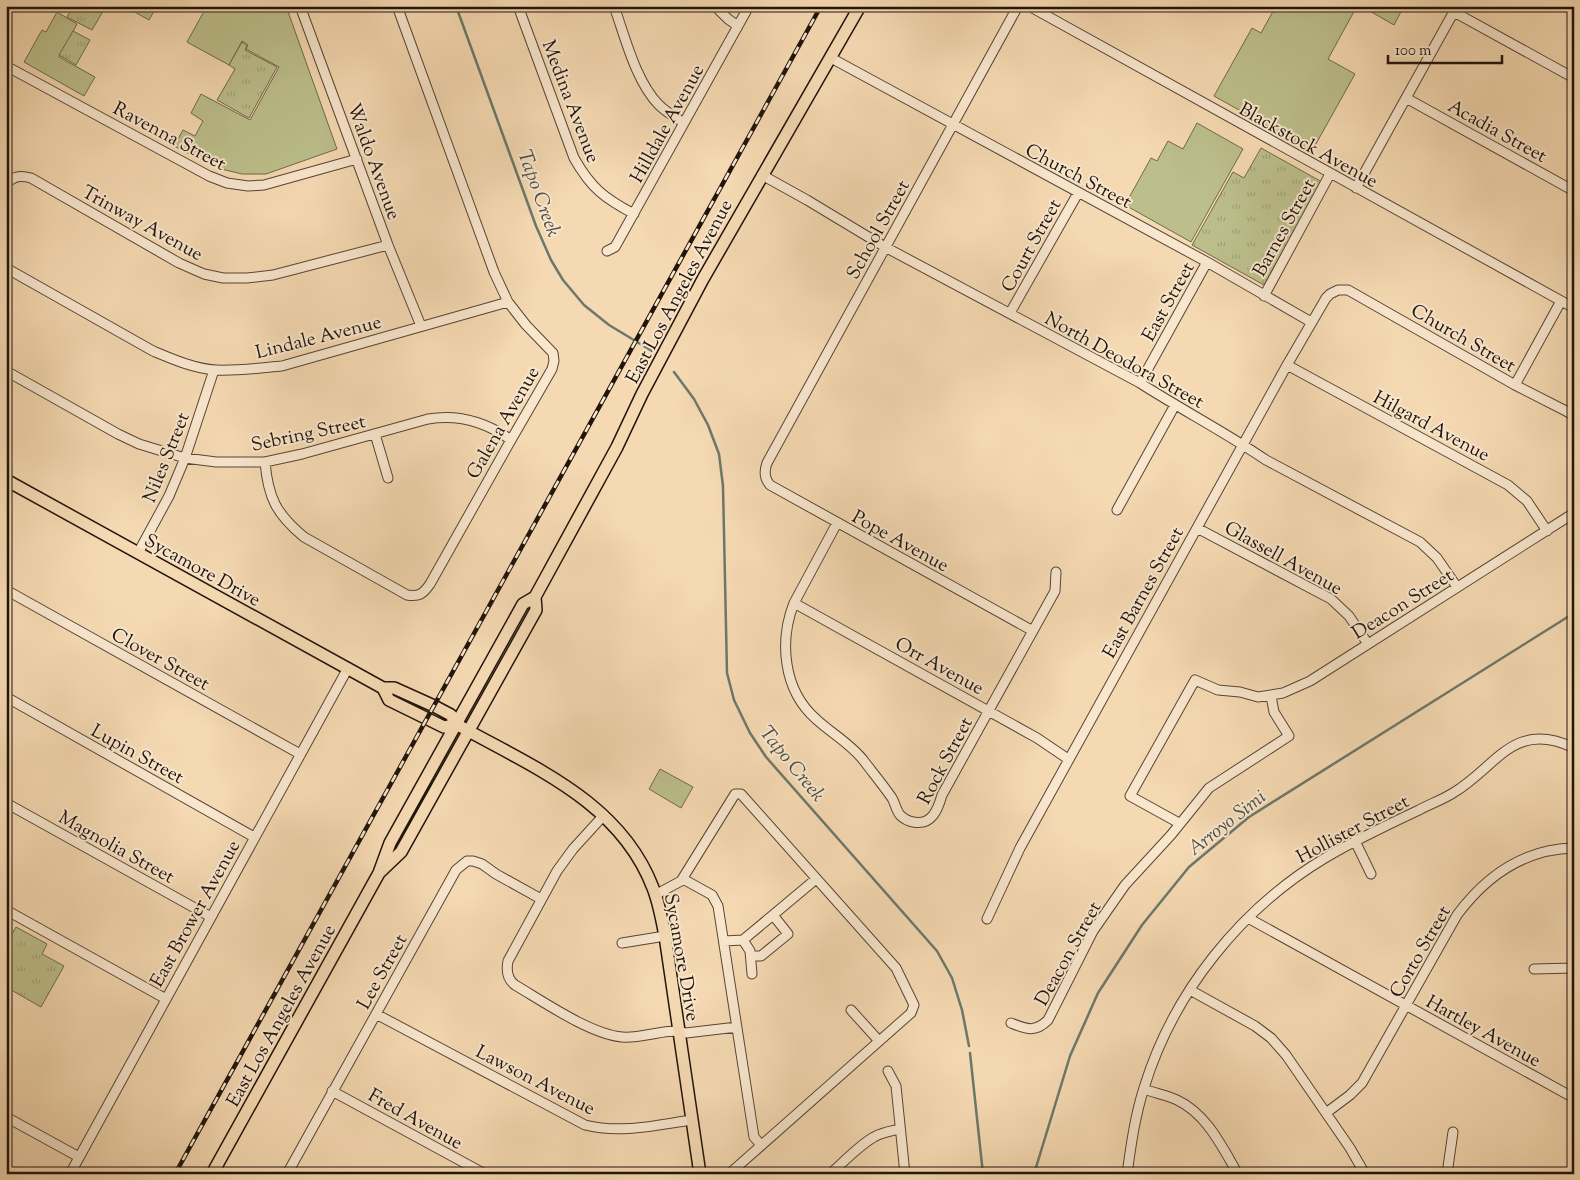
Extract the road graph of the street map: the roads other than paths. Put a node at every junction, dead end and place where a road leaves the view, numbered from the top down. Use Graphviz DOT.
graph roads {
  1 [pos="300,6"];
  2 [pos="396,6"];
  3 [pos="518,6"];
  4 [pos="614,6"];
  5 [pos="715,6"];
  6 [pos="749,6"];
  7 [pos="860,6"];
  8 [pos="1018,6"];
  9 [pos="1029,6"];
  10 [pos="1456,9"];
  11 [pos="738,26"];
  12 [pos="831,58"];
  13 [pos="6,66"];
  14 [pos="1574,78"];
  15 [pos="1406,98"];
  16 [pos="684,123"];
  17 [pos="952,124"];
  18 [pos="356,159"];
  19 [pos="1330,174"];
  20 [pos="762,175"];
  21 [pos="6,184"];
  22 [pos="1356,188"];
  23 [pos="1574,191"];
  24 [pos="1078,193"];
  25 [pos="634,214"];
  26 [pos="388,244"];
  27 [pos="885,247"];
  28 [pos="607,250"];
  29 [pos="1207,262"];
  30 [pos="6,268"];
  31 [pos="1338,290"];
  32 [pos="1264,296"];
  33 [pos="1561,301"];
  34 [pos="508,302"];
  35 [pos="1574,308"];
  36 [pos="1010,313"];
  37 [pos="1311,322"];
  38 [pos="421,326"];
  39 [pos="1287,365"];
  40 [pos="214,370"];
  41 [pos="6,371"];
  42 [pos="1140,383"];
  43 [pos="1515,385"];
  44 [pos="1175,405"];
  45 [pos="1574,416"];
  46 [pos="375,434"];
  47 [pos="510,440"];
  48 [pos="1243,444"];
  49 [pos="185,458"];
  50 [pos="265,462"];
  51 [pos="765,468"];
  52 [pos="388,478"];
  53 [pos="6,480"];
  54 [pos="1116,510"];
  55 [pos="1574,513"];
  56 [pos="837,523"];
  57 [pos="1197,528"];
  58 [pos="1547,531"];
  59 [pos="138,553"];
  60 [pos="1056,572"];
  61 [pos="1457,588"];
  62 [pos="6,590"];
  63 [pos="535,597"];
  64 [pos="794,603"];
  65 [pos="1033,632"];
  66 [pos="1368,644"];
  67 [pos="348,668"];
  68 [pos="1271,696"];
  69 [pos="6,697"];
  70 [pos="989,711"];
  71 [pos="456,724"];
  72 [pos="468,731"];
  73 [pos="1574,748"];
  74 [pos="300,754"];
  75 [pos="1068,759"];
  76 [pos="6,803"];
  77 [pos="604,815"];
  78 [pos="1179,823"];
  79 [pos="254,837"];
  80 [pos="1355,841"];
  81 [pos="1574,848"];
  82 [pos="379,873"];
  83 [pos="1371,874"];
  84 [pos="683,879"];
  85 [pos="816,879"];
  86 [pos="655,895"];
  87 [pos="541,899"];
  88 [pos="6,910"];
  89 [pos="773,915"];
  90 [pos="211,917"];
  91 [pos="1248,918"];
  92 [pos="987,919"];
  93 [pos="665,936"];
  94 [pos="743,940"];
  95 [pos="724,941"];
  96 [pos="622,943"];
  97 [pos="751,956"];
  98 [pos="1534,968"];
  99 [pos="1574,968"];
  100 [pos="752,974"];
  101 [pos="1190,990"];
  102 [pos="166,998"];
  103 [pos="1406,1005"];
  104 [pos="851,1010"];
  105 [pos="376,1014"];
  106 [pos="1011,1023"];
  107 [pos="737,1027"];
  108 [pos="679,1031"];
  109 [pos="879,1041"];
  110 [pos="888,1071"];
  111 [pos="1144,1089"];
  112 [pos="332,1091"];
  113 [pos="1574,1098"];
  114 [pos="1326,1112"];
  115 [pos="6,1117"];
  116 [pos="692,1120"];
  117 [pos="900,1128"];
  118 [pos="1453,1132"];
  119 [pos="761,1145"];
  120 [pos="79,1157"];
  121 [pos="292,1172"];
  122 [pos="70,1174"];
  123 [pos="212,1174"];
  124 [pos="485,1174"];
  125 [pos="700,1174"];
  126 [pos="729,1174"];
  127 [pos="830,1174"];
  128 [pos="905,1174"];
  129 [pos="1127,1174"];
  130 [pos="1238,1174"];
  131 [pos="1365,1174"];
  132 [pos="1447,1174"];
  1 -- 18 [label="street, Waldo Avenue"];
  2 -- 34 [label="street, Galena Avenue"];
  3 -- 25 [label="street, Medina Avenue"];
  4 -- 16 [label="street"];
  5 -- 11 [label="street"];
  6 -- 11 [label="street, Hilldale Avenue"];
  7 -- 12 [label="main road, East Los Angeles Avenue"];
  8 -- 17 [label="street, School Street"];
  9 -- 19 [label="street, Blackstock Avenue"];
  10 -- 14 [label="street"];
  10 -- 15 [label="street"];
  11 -- 16 [label="street, Hilldale Avenue"];
  12 -- 17 [label="street, Church Street"];
  12 -- 20 [label="main road, East Los Angeles Avenue"];
  13 -- 18 [label="street, Ravenna Street"];
  15 -- 22 [label="street"];
  15 -- 23 [label="street, Acadia Street"];
  16 -- 25 [label="street, Hilldale Avenue"];
  17 -- 24 [label="street, Church Street"];
  17 -- 27 [label="street, School Street"];
  18 -- 26 [label="street, Waldo Avenue"];
  19 -- 22 [label="street, Blackstock Avenue"];
  19 -- 32 [label="street, Barnes Street"];
  20 -- 27 [label="street, North Deodora Street"];
  20 -- 63 [label="main road, East Los Angeles Avenue"];
  21 -- 26 [label="street, Trinway Avenue"];
  22 -- 33 [label="street, Blackstock Avenue"];
  24 -- 29 [label="street, Church Street"];
  24 -- 36 [label="street, Court Street"];
  25 -- 28 [label="street, Hilldale Avenue"];
  26 -- 38 [label="street, Waldo Avenue"];
  27 -- 36 [label="street, North Deodora Street"];
  27 -- 51 [label="street, School Street"];
  29 -- 32 [label="street, Church Street"];
  29 -- 42 [label="street, East Street"];
  30 -- 40 [label="street, Lindale Avenue"];
  31 -- 37 [label="street, East Barnes Street"];
  31 -- 43 [label="street, Church Street"];
  32 -- 37 [label="street, Church Street"];
  33 -- 35 [label="street, Blackstock Avenue"];
  33 -- 43 [label="street"];
  34 -- 38 [label="street, Lindale Avenue"];
  34 -- 47 [label="street, Galena Avenue"];
  36 -- 42 [label="street, North Deodora Street"];
  37 -- 39 [label="street, East Barnes Street"];
  38 -- 40 [label="street, Lindale Avenue"];
  39 -- 48 [label="street, East Barnes Street"];
  39 -- 58 [label="street, Hilgard Avenue"];
  40 -- 49 [label="street, Niles Street"];
  41 -- 49 [label="street, Sebring Street"];
  42 -- 44 [label="street, North Deodora Street"];
  43 -- 45 [label="street, Church Street"];
  44 -- 48 [label="street, North Deodora Street"];
  44 -- 54 [label="street"];
  46 -- 47 [label="street, Sebring Street"];
  46 -- 50 [label="street, Sebring Street"];
  46 -- 52 [label="street"];
  47 -- 50 [label="street, Galena Avenue"];
  48 -- 57 [label="street, East Barnes Street"];
  48 -- 61 [label="street, North Deodora Street"];
  49 -- 50 [label="street, Sebring Street"];
  49 -- 59 [label="street, Niles Street"];
  51 -- 56 [label="street, Pope Avenue"];
  53 -- 59 [label="main road, Sycamore Drive"];
  55 -- 58 [label="street"];
  56 -- 64 [label="street"];
  56 -- 65 [label="street, Pope Avenue"];
  57 -- 66 [label="street, Glassell Avenue"];
  57 -- 75 [label="street, East Barnes Street"];
  58 -- 61 [label="street, Deacon Street"];
  59 -- 67 [label="main road, Sycamore Drive"];
  60 -- 65 [label="street, Rock Street"];
  61 -- 66 [label="street, Deacon Street"];
  62 -- 74 [label="street, Clover Street"];
  63 -- 71 [label="main road, East Los Angeles Avenue"];
  63 -- 72 [label="main road, East Los Angeles Avenue"];
  64 -- 70 [label="street, Orr Avenue"];
  64 -- 70 [label="street, Rock Street"];
  65 -- 70 [label="street, Rock Street"];
  66 -- 68 [label="street, Deacon Street"];
  67 -- 71 [label="main road, Sycamore Drive"];
  67 -- 74 [label="street, East Brower Avenue"];
  68 -- 78 [label="street, Deacon Street"];
  68 -- 78 [label="street, Deacon Street"];
  69 -- 79 [label="street, Lupin Street"];
  70 -- 75 [label="street, Orr Avenue"];
  71 -- 72 [label="main road, Sycamore Drive"];
  71 -- 82 [label="main road, East Los Angeles Avenue"];
  72 -- 77 [label="main road, Sycamore Drive"];
  72 -- 82 [label="main road, East Los Angeles Avenue"];
  73 -- 80 [label="street, Hollister Street"];
  74 -- 79 [label="street, East Brower Avenue"];
  75 -- 92 [label="street, East Barnes Street"];
  76 -- 90 [label="street, Magnolia Street"];
  77 -- 86 [label="main road, Sycamore Drive"];
  77 -- 87 [label="street"];
  78 -- 106 [label="street, Deacon Street"];
  79 -- 90 [label="street, East Brower Avenue"];
  80 -- 83 [label="street"];
  80 -- 91 [label="street, Hollister Street"];
  81 -- 103 [label="street, Corto Street"];
  82 -- 123 [label="main road, East Los Angeles Avenue"];
  84 -- 85 [label="street"];
  84 -- 86 [label="street"];
  84 -- 95 [label="street"];
  85 -- 89 [label="street"];
  85 -- 109 [label="street"];
  86 -- 93 [label="main road, Sycamore Drive"];
  87 -- 105 [label="street, Lee Street"];
  87 -- 108 [label="street"];
  88 -- 102 [label="street"];
  89 -- 94 [label="street"];
  89 -- 97 [label="street"];
  90 -- 102 [label="street, East Brower Avenue"];
  91 -- 101 [label="street, Hollister Street"];
  91 -- 103 [label="street, Hartley Avenue"];
  93 -- 96 [label="street"];
  93 -- 108 [label="main road, Sycamore Drive"];
  94 -- 95 [label="street"];
  94 -- 97 [label="street"];
  95 -- 107 [label="street"];
  97 -- 100 [label="street"];
  98 -- 99 [label="street"];
  101 -- 111 [label="street, Hollister Street"];
  101 -- 114 [label="street"];
  102 -- 120 [label="street, East Brower Avenue"];
  103 -- 113 [label="street, Hartley Avenue"];
  103 -- 114 [label="street, Corto Street"];
  104 -- 109 [label="street"];
  105 -- 112 [label="street, Lee Street"];
  105 -- 116 [label="street, Lawson Avenue"];
  107 -- 108 [label="street"];
  107 -- 119 [label="street"];
  108 -- 116 [label="main road, Sycamore Drive"];
  109 -- 119 [label="street"];
  110 -- 117 [label="street"];
  111 -- 129 [label="street, Hollister Street"];
  111 -- 130 [label="street"];
  112 -- 121 [label="street, Lee Street"];
  112 -- 124 [label="street, Fred Avenue"];
  114 -- 131 [label="street"];
  115 -- 120 [label="street"];
  116 -- 125 [label="main road, Sycamore Drive"];
  117 -- 127 [label="street"];
  117 -- 128 [label="street"];
  118 -- 132 [label="street"];
  119 -- 126 [label="street"];
  120 -- 122 [label="street, East Brower Avenue"];
}
